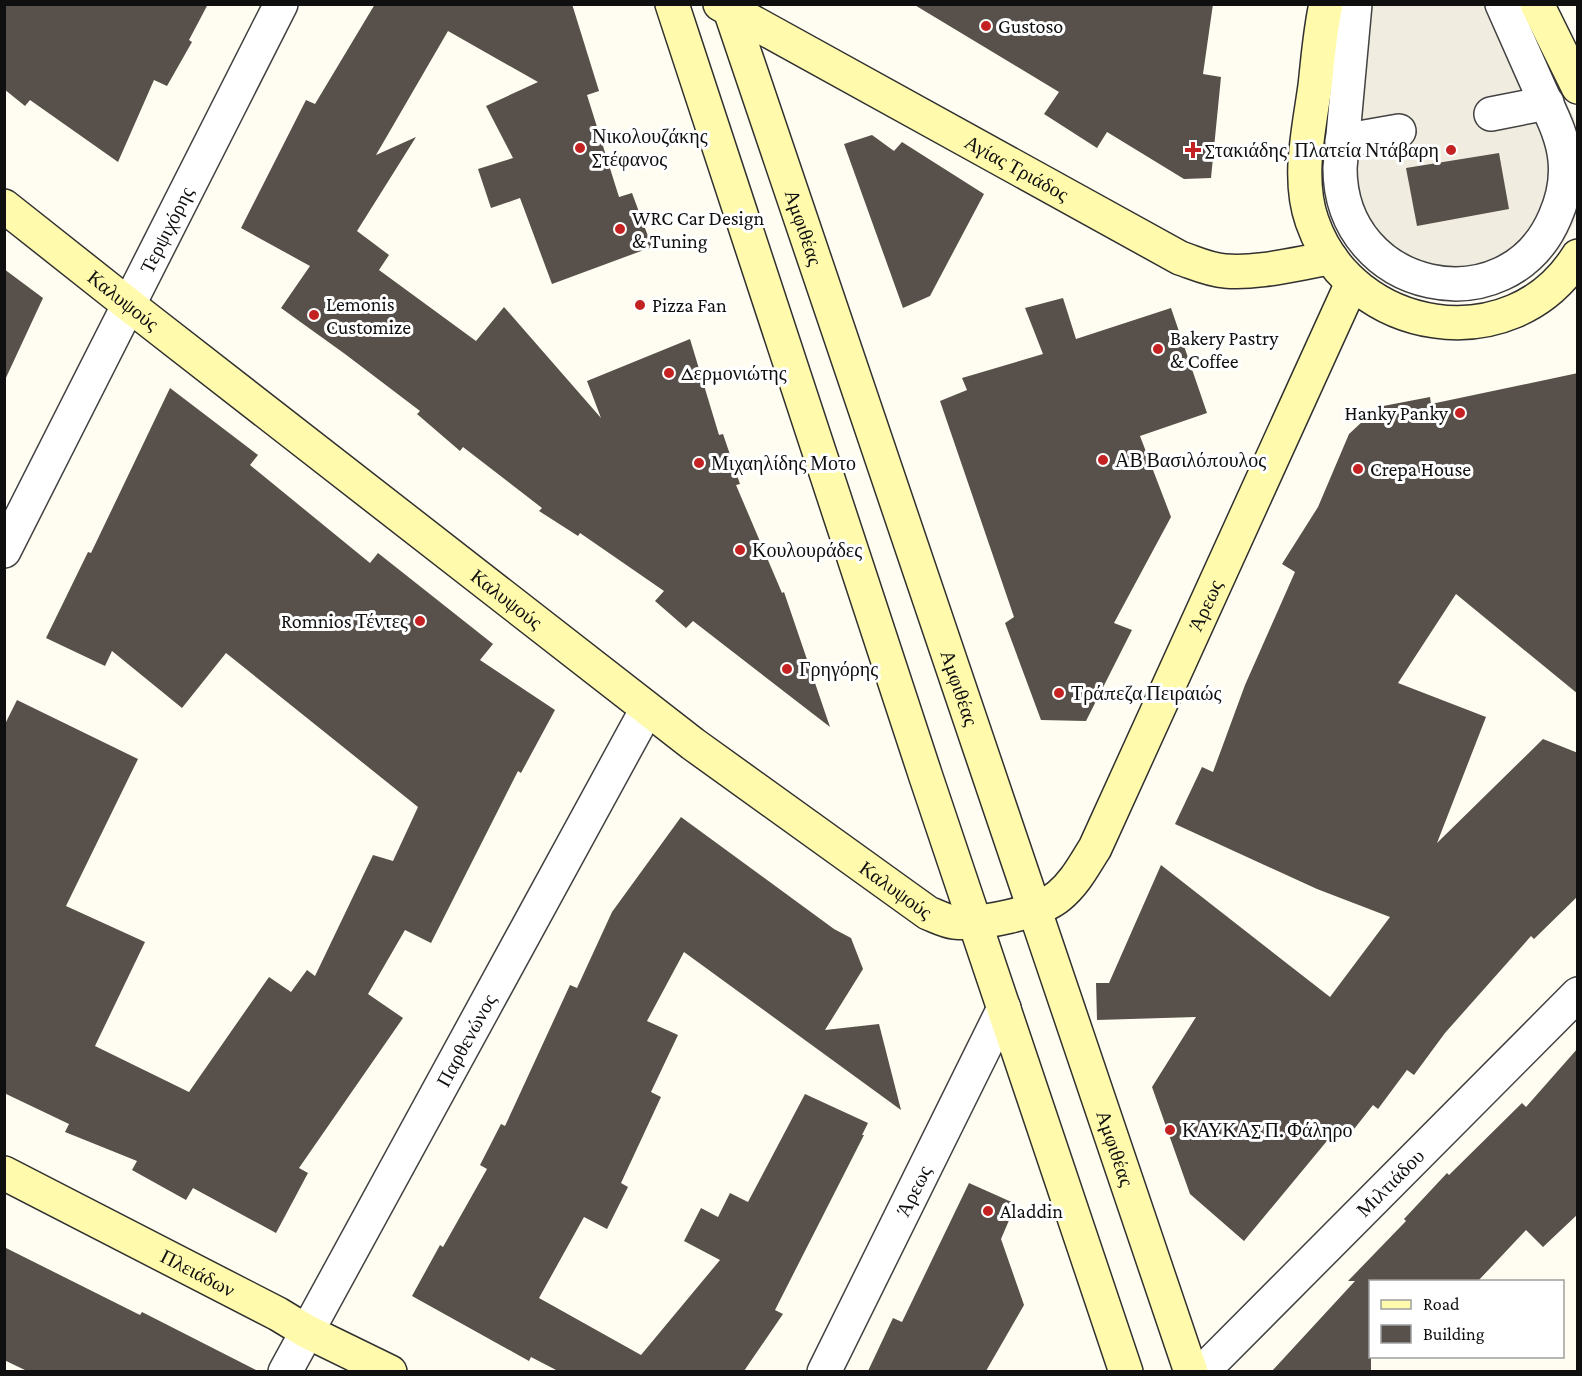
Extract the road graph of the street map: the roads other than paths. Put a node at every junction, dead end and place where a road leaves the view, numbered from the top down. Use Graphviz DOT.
graph roads {
  1 [pos="281,4"];
  2 [pos="672,4"];
  3 [pos="1326,4"];
  4 [pos="1355,4"];
  5 [pos="1502,4"];
  6 [pos="1537,4"];
  7 [pos="725,6"];
  8 [pos="1578,87"];
  9 [pos="1547,104"];
  10 [pos="1491,114"];
  11 [pos="1399,131"];
  12 [pos="1342,141"];
  13 [pos="4,206"];
  14 [pos="1578,256"];
  15 [pos="1331,258"];
  16 [pos="1352,283"];
  17 [pos="129,305"];
  18 [pos="4,551"];
  19 [pos="647,709"];
  20 [pos="1035,910"];
  21 [pos="975,922"];
  22 [pos="1578,994"];
  23 [pos="1004,1008"];
  24 [pos="4,1173"];
  25 [pos="306,1331"];
  26 [pos="285,1371"];
  27 [pos="390,1371"];
  28 [pos="824,1371"];
  29 [pos="1126,1371"];
  30 [pos="1191,1371"];
  31 [pos="1202,1371"];
  1 -- 17 [label="street, Τερψιχόρης"];
  2 -- 21 [label="street"];
  3 -- 15 [label="street"];
  4 -- 12 [label="street"];
  5 -- 9 [label="street"];
  6 -- 8 [label="street"];
  7 -- 15 [label="street, Αγίας Τριάδος"];
  7 -- 20 [label="street, Αμφιθέας"];
  9 -- 10 [label="street"];
  9 -- 12 [label="street"];
  11 -- 12 [label="street"];
  13 -- 17 [label="street, Καλυψούς"];
  14 -- 16 [label="street"];
  15 -- 16 [label="street"];
  16 -- 20 [label="street, Άρεως"];
  17 -- 18 [label="street, Τερψιχόρης"];
  17 -- 19 [label="street, Καλυψούς"];
  19 -- 21 [label="street, Καλυψούς"];
  19 -- 25 [label="street, Παρθενώνος"];
  20 -- 21 [label="street, Καλυψούς"];
  20 -- 30 [label="street, Αμφιθέας"];
  21 -- 23 [label="street"];
  22 -- 31 [label="street, Μιλτιάδου"];
  23 -- 28 [label="street, Άρεως"];
  23 -- 29 [label="street"];
  24 -- 25 [label="street, Πλειάδων"];
  25 -- 26 [label="street, Παρθενώνος"];
  25 -- 27 [label="street, Πλειάδων"];
}
